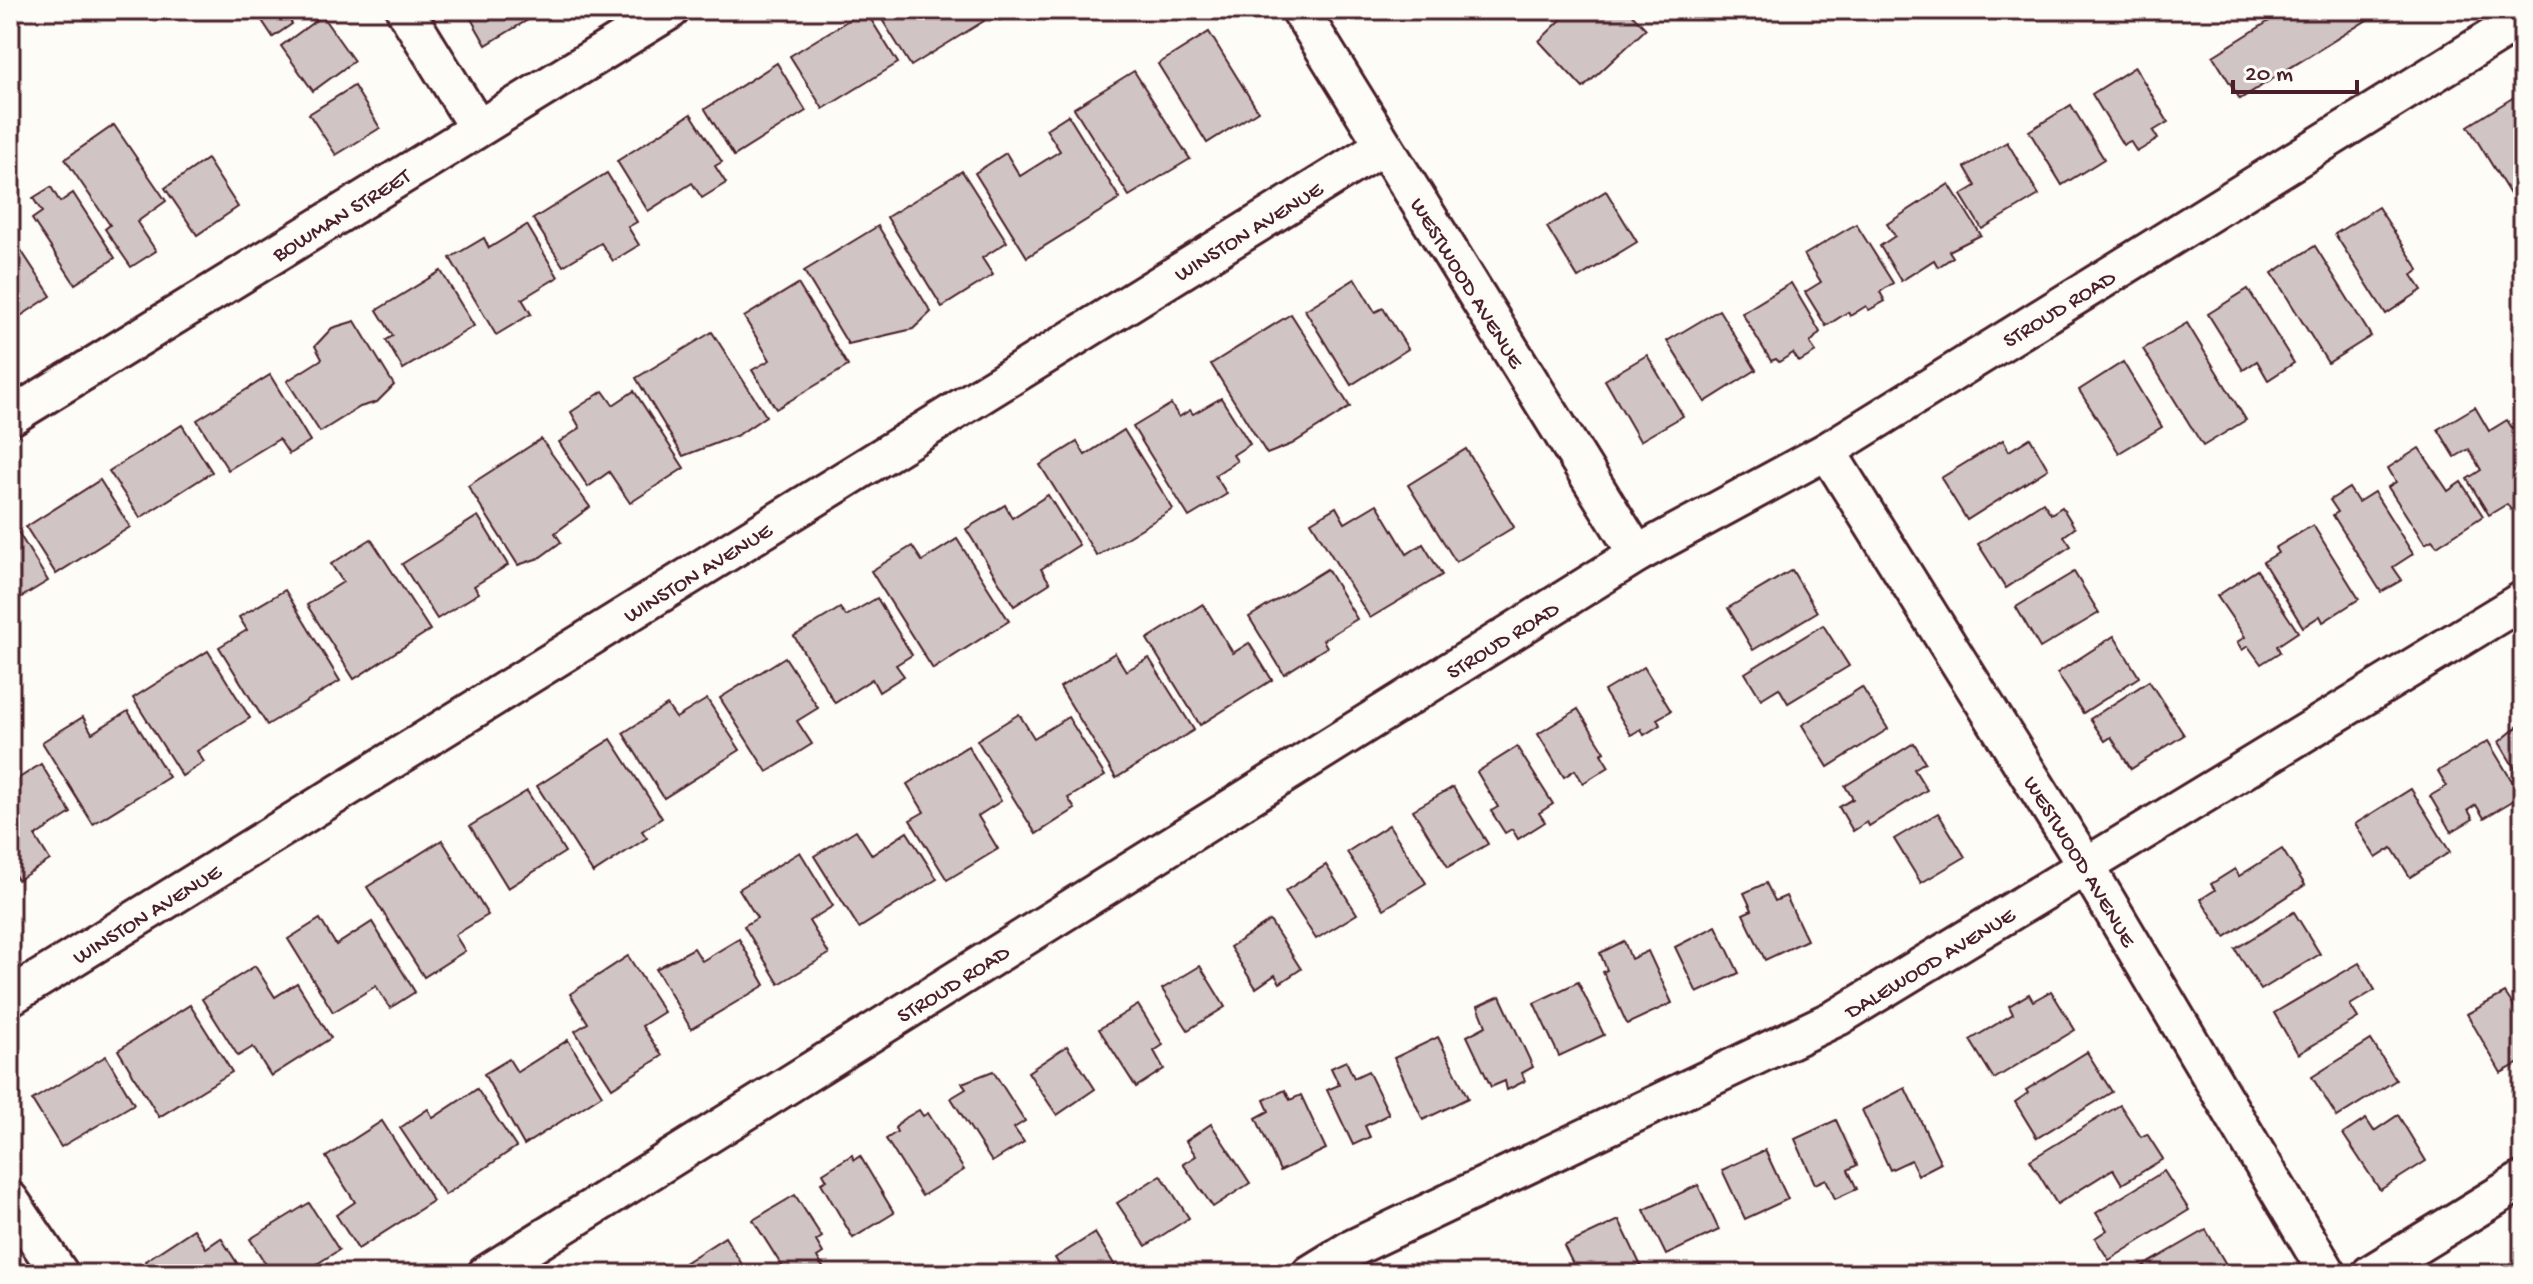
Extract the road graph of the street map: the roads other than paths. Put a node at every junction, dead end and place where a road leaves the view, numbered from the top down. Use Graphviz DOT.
graph roads {
  1 [pos="405,10"];
  2 [pos="671,10"];
  3 [pos="1300,10"];
  4 [pos="2520,10"];
  5 [pos="477,127"];
  6 [pos="1383,146"];
  7 [pos="10,417"];
  8 [pos="1827,451"];
  9 [pos="1637,554"];
  10 [pos="2523,600"];
  11 [pos="2086,866"];
  12 [pos="10,997"];
  13 [pos="2523,1180"];
  14 [pos="10,1200"];
  15 [pos="492,1273"];
  16 [pos="60,1274"];
  17 [pos="1310,1274"];
  18 [pos="2328,1274"];
  19 [pos="2370,1274"];
  1 -- 5 [label="street"];
  2 -- 5 [label="street, BOWMAN STREET"];
  3 -- 6 [label="street, WESTWOOD AVENUE"];
  4 -- 8 [label="street, STROUD ROAD"];
  5 -- 7 [label="street, BOWMAN STREET"];
  6 -- 9 [label="street, WESTWOOD AVENUE"];
  6 -- 12 [label="street, WINSTON AVENUE"];
  8 -- 9 [label="street, STROUD ROAD"];
  8 -- 11 [label="street, WESTWOOD AVENUE"];
  9 -- 15 [label="street, STROUD ROAD"];
  10 -- 11 [label="street, DALEWOOD AVENUE"];
  11 -- 17 [label="street, DALEWOOD AVENUE"];
  11 -- 18 [label="street, WESTWOOD AVENUE"];
  13 -- 19 [label="street"];
  14 -- 16 [label="street"];
}
